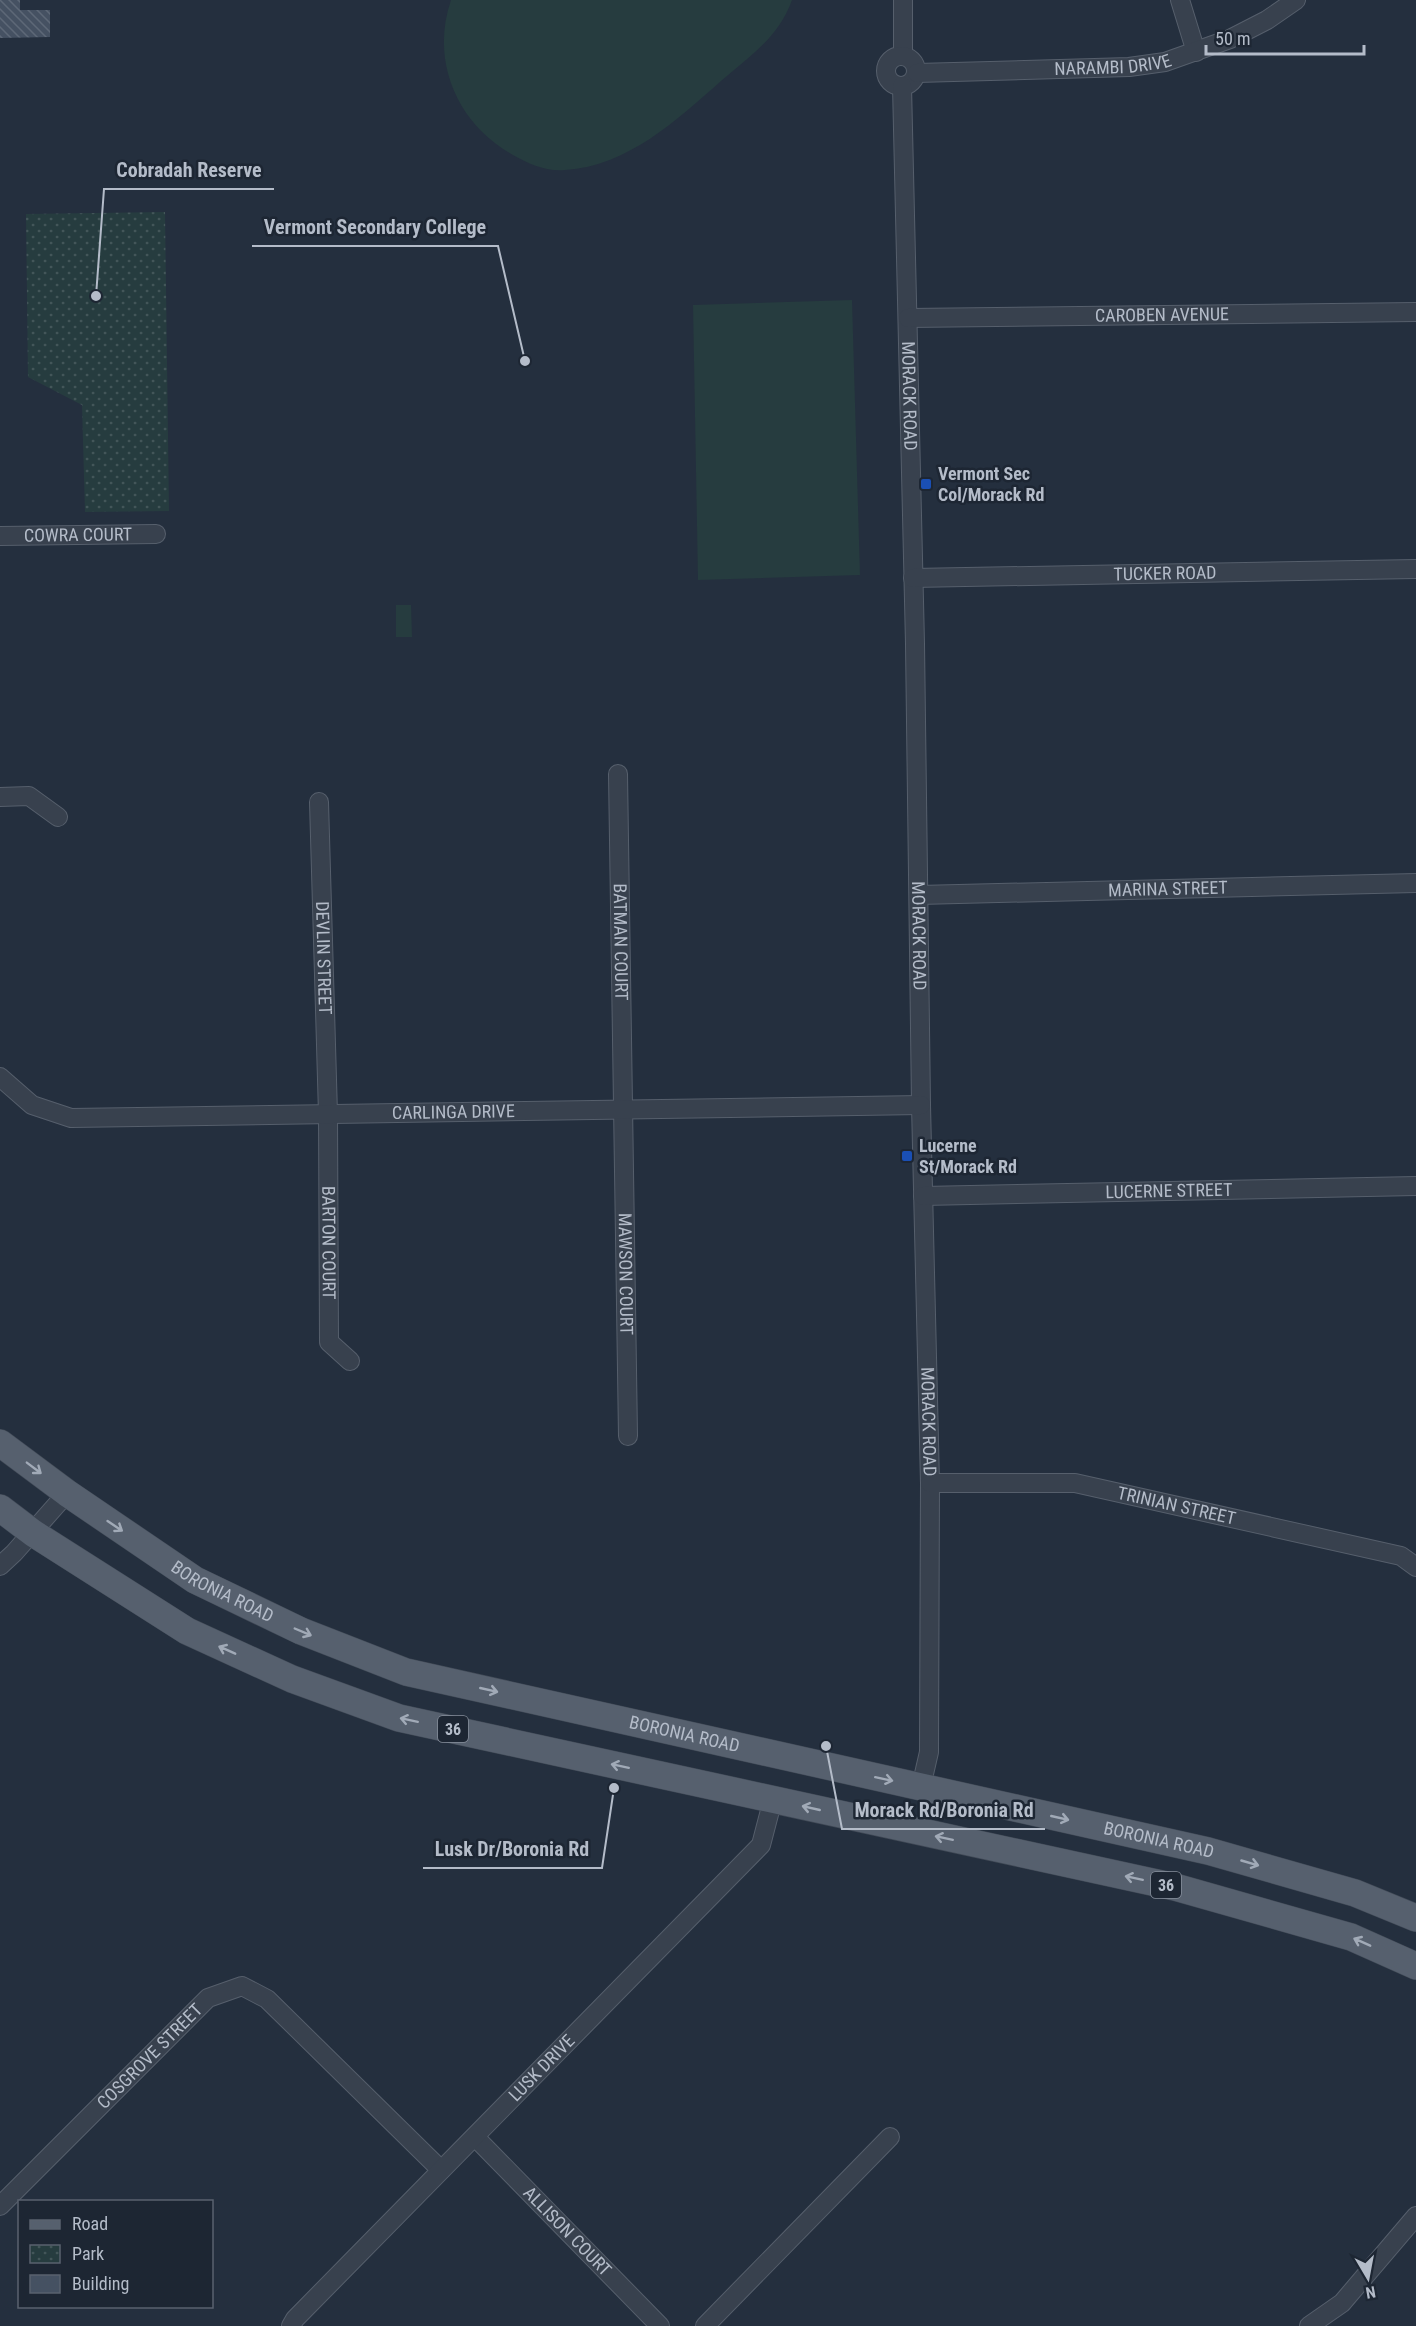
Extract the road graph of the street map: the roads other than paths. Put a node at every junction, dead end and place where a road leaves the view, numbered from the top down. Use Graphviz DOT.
graph roads {
  1 [pos="903,0"];
  2 [pos="1180,0"];
  3 [pos="1296,0"];
  4 [pos="1196,52"];
  5 [pos="903,56"];
  6 [pos="917,73"];
  7 [pos="902,86"];
  8 [pos="1416,312"];
  9 [pos="908,318"];
  10 [pos="156,534"];
  11 [pos="0,536"];
  12 [pos="1416,569"];
  13 [pos="913,578"];
  14 [pos="618,774"];
  15 [pos="0,797"];
  16 [pos="319,802"];
  17 [pos="58,817"];
  18 [pos="1416,883"];
  19 [pos="919,895"];
  20 [pos="0,1077"];
  21 [pos="921,1105"];
  22 [pos="625,1110"];
  23 [pos="328,1114"];
  24 [pos="1416,1186"];
  25 [pos="923,1196"];
  26 [pos="350,1361"];
  27 [pos="628,1436"];
  28 [pos="0,1443"];
  29 [pos="930,1483"];
  30 [pos="67,1494"];
  31 [pos="0,1508"];
  32 [pos="33,1533"];
  33 [pos="0,1566"];
  34 [pos="1416,1567"];
  35 [pos="782,1755"];
  36 [pos="921,1787"];
  37 [pos="773,1799"];
  38 [pos="909,1830"];
  39 [pos="1416,1918"];
  40 [pos="1416,1966"];
  41 [pos="475,2137"];
  42 [pos="890,2137"];
  43 [pos="441,2170"];
  44 [pos="0,2206"];
  45 [pos="1416,2216"];
  46 [pos="291,2326"];
  47 [pos="660,2326"];
  48 [pos="705,2326"];
  49 [pos="1309,2326"];
  1 -- 5 [label="street"];
  2 -- 4 [label="street"];
  3 -- 4 [label="street, NARAMBI DRIVE"];
  4 -- 6 [label="street, NARAMBI DRIVE"];
  5 -- 6 [label="street"];
  5 -- 7 [label="street"];
  6 -- 7 [label="street"];
  7 -- 9 [label="street, MORACK ROAD"];
  8 -- 9 [label="street, CAROBEN AVENUE"];
  9 -- 13 [label="street, MORACK ROAD"];
  10 -- 11 [label="street, COWRA COURT"];
  12 -- 13 [label="street, TUCKER ROAD"];
  13 -- 19 [label="street, MORACK ROAD"];
  14 -- 22 [label="street, BATMAN COURT"];
  15 -- 17 [label="street"];
  16 -- 23 [label="street, DEVLIN STREET"];
  18 -- 19 [label="street, MARINA STREET"];
  19 -- 21 [label="street, MORACK ROAD"];
  20 -- 23 [label="street, CARLINGA DRIVE"];
  21 -- 22 [label="street, CARLINGA DRIVE"];
  21 -- 25 [label="street, MORACK ROAD"];
  22 -- 23 [label="street, CARLINGA DRIVE"];
  22 -- 27 [label="street, MAWSON COURT"];
  23 -- 26 [label="street, BARTON COURT"];
  24 -- 25 [label="street, LUCERNE STREET"];
  25 -- 29 [label="street, MORACK ROAD"];
  28 -- 30 [label="main road, BORONIA ROAD / 36, one-way"];
  29 -- 34 [label="street, TRINIAN STREET"];
  29 -- 36 [label="street, MORACK ROAD"];
  30 -- 32 [label="street"];
  30 -- 35 [label="main road, BORONIA ROAD / 36, one-way"];
  31 -- 32 [label="main road, 36"];
  32 -- 33 [label="street"];
  37 -- 32 [label="main road, 36, one-way"];
  35 -- 36 [label="main road, BORONIA ROAD / 36, one-way"];
  35 -- 37 [label="main road"];
  36 -- 38 [label="main road"];
  36 -- 39 [label="main road, BORONIA ROAD / 36, one-way"];
  38 -- 37 [label="main road, 36, one-way"];
  37 -- 41 [label="street, LUSK DRIVE"];
  40 -- 38 [label="main road, 36, one-way"];
  41 -- 43 [label="street, LUSK DRIVE"];
  41 -- 47 [label="street, ALLISON COURT"];
  42 -- 48 [label="street"];
  43 -- 44 [label="street, COSGROVE STREET"];
  43 -- 46 [label="street, LUSK DRIVE"];
  45 -- 49 [label="street"];
}
